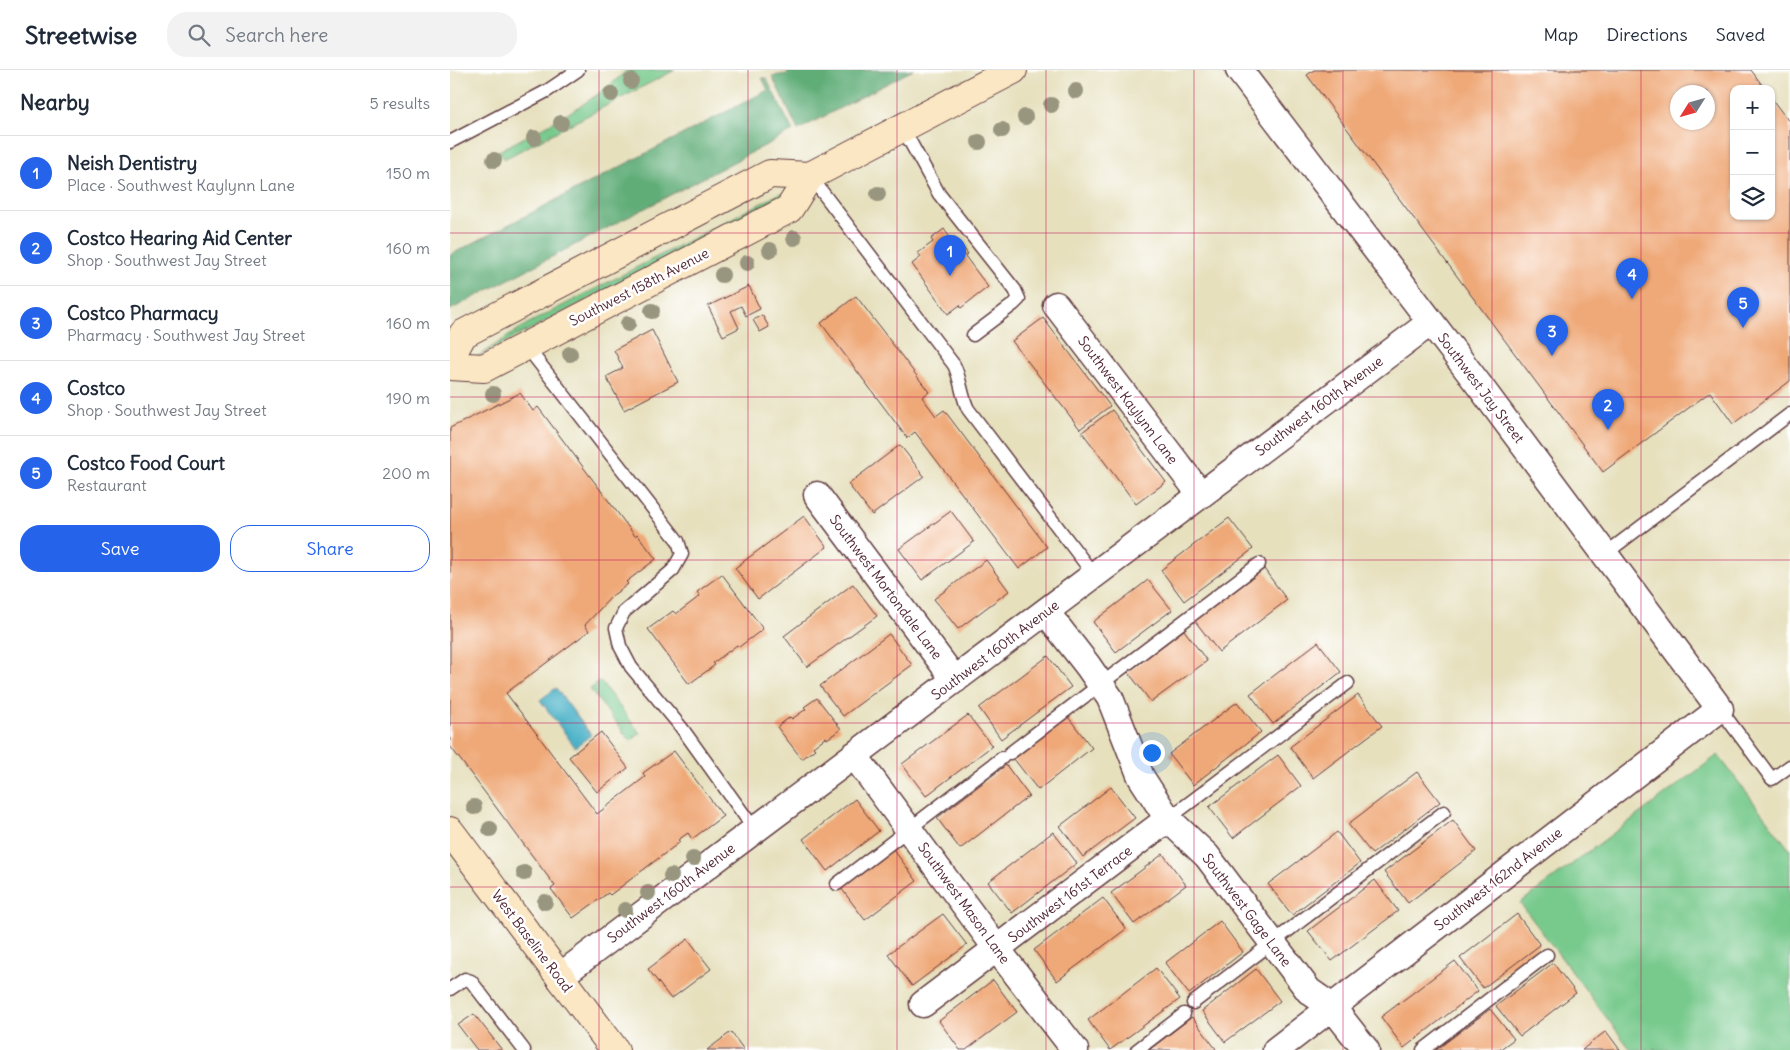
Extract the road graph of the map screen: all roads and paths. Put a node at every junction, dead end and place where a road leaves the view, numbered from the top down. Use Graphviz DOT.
graph roads {
  1 [pos="578,70"];
  2 [pos="1013,70"];
  3 [pos="1240,70"];
  4 [pos="902,127"];
  5 [pos="450,142"];
  6 [pos="810,176"];
  7 [pos="1056,305"];
  8 [pos="1431,322"];
  9 [pos="973,335"];
  10 [pos="526,346"];
  11 [pos="450,358"];
  12 [pos="450,366"];
  13 [pos="1790,414"];
  14 [pos="817,494"];
  15 [pos="1201,495"];
  16 [pos="1605,554"];
  17 [pos="1259,564"];
  18 [pos="1094,575"];
  19 [pos="1046,612"];
  20 [pos="955,680"];
  21 [pos="1348,683"];
  22 [pos="1101,685"];
  23 [pos="1720,709"];
  24 [pos="854,755"];
  25 [pos="1790,766"];
  26 [pos="1444,812"];
  27 [pos="1168,819"];
  28 [pos="909,828"];
  29 [pos="755,830"];
  30 [pos="450,831"];
  31 [pos="837,884"];
  32 [pos="1272,943"];
  33 [pos="997,949"];
  34 [pos="1547,955"];
  35 [pos="559,977"];
  36 [pos="450,989"];
  37 [pos="1193,1003"];
  38 [pos="923,1004"];
  39 [pos="1332,1007"];
  40 [pos="1184,1014"];
  41 [pos="524,1050"];
  42 [pos="615,1050"];
  43 [pos="1075,1050"];
  44 [pos="1137,1050"];
  45 [pos="1276,1050"];
  46 [pos="1366,1050"];
  47 [pos="1423,1050"];
  1 -- 5 [label="lane"];
  2 -- 4 [label="main road"];
  3 -- 8 [label="street, Southwest Jay Street"];
  4 -- 6 [label="main road"];
  4 -- 9 [label="lane"];
  6 -- 10 [label="main road, Southwest 158th Avenue"];
  6 -- 11 [label="main road"];
  6 -- 18 [label="lane"];
  7 -- 15 [label="street, Southwest Kaylynn Lane"];
  8 -- 15 [label="street, Southwest 160th Avenue"];
  8 -- 16 [label="street, Southwest Jay Street"];
  10 -- 12 [label="main road, Southwest 158th Avenue"];
  10 -- 29 [label="lane"];
  13 -- 16 [label="lane"];
  14 -- 20 [label="street, Southwest Mortondale Lane"];
  15 -- 18 [label="street, Southwest 160th Avenue"];
  16 -- 23 [label="street, Southwest Jay Street"];
  17 -- 22 [label="lane"];
  18 -- 19 [label="street, Southwest 160th Avenue"];
  19 -- 20 [label="street, Southwest 160th Avenue"];
  19 -- 22 [label="street, Southwest Gage Lane"];
  20 -- 24 [label="street, Southwest 160th Avenue"];
  21 -- 27 [label="lane"];
  22 -- 27 [label="street, Southwest Gage Lane"];
  22 -- 28 [label="lane"];
  23 -- 25 [label="lane"];
  23 -- 39 [label="street, Southwest 162nd Avenue"];
  24 -- 28 [label="street, Southwest Mason Lane"];
  24 -- 29 [label="street, Southwest 160th Avenue"];
  26 -- 32 [label="lane"];
  27 -- 32 [label="street, Southwest Gage Lane"];
  27 -- 33 [label="street, Southwest 161st Terrace"];
  28 -- 31 [label="lane"];
  28 -- 33 [label="street, Southwest Mason Lane"];
  29 -- 35 [label="street, Southwest 160th Avenue"];
  30 -- 35 [label="main road, West Baseline Road"];
  32 -- 37 [label="lane"];
  32 -- 39 [label="street, Southwest Gage Lane"];
  33 -- 38 [label="street, Southwest 161st Terrace"];
  33 -- 43 [label="street, Southwest Mason Lane"];
  34 -- 47 [label="lane"];
  35 -- 42 [label="main road, West Baseline Road"];
  36 -- 41 [label="lane"];
  39 -- 45 [label="street, Southwest 162nd Avenue"];
  39 -- 46 [label="street, Southwest Gage Lane"];
  40 -- 44 [label="lane"];
}
